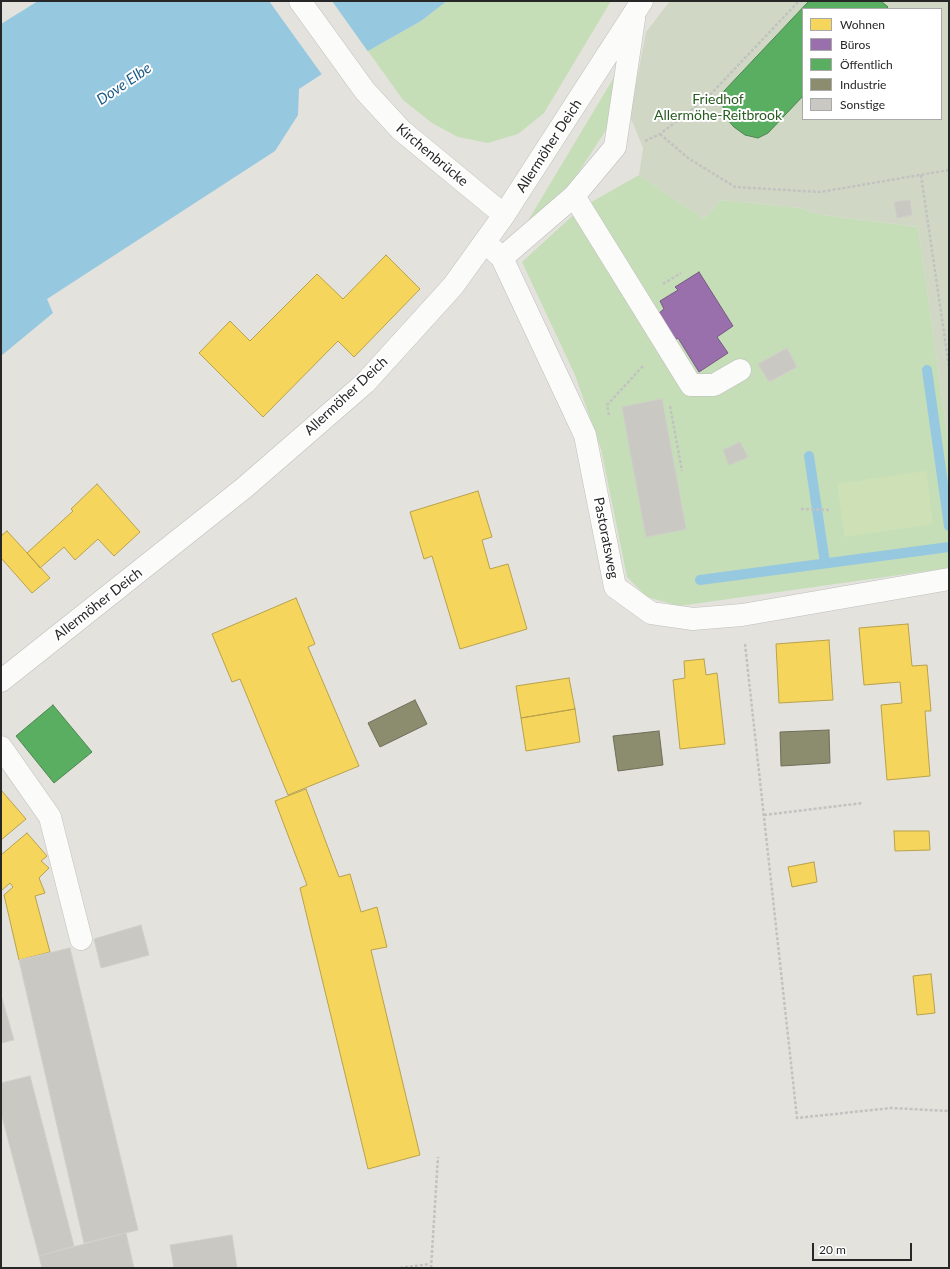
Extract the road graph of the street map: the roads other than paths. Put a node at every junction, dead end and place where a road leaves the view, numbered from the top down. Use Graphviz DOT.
graph roads {
  1 [pos="300,1"];
  2 [pos="638,6"];
  3 [pos="574,196"];
  4 [pos="504,215"];
  5 [pos="485,242"];
  6 [pos="502,258"];
  7 [pos="740,370"];
  8 [pos="949,579"];
  9 [pos="1,681"];
  10 [pos="1,747"];
  11 [pos="81,939"];
  1 -- 4 [label="street, Kirchenbrücke"];
  2 -- 3 [label="street"];
  2 -- 4 [label="street, Allermöher Deich"];
  3 -- 6 [label="street"];
  3 -- 7 [label="street"];
  4 -- 5 [label="street, Allermöher Deich"];
  5 -- 6 [label="street, Pastoratsweg"];
  5 -- 9 [label="street, Allermöher Deich"];
  6 -- 8 [label="street, Pastoratsweg"];
  10 -- 11 [label="street"];
}
